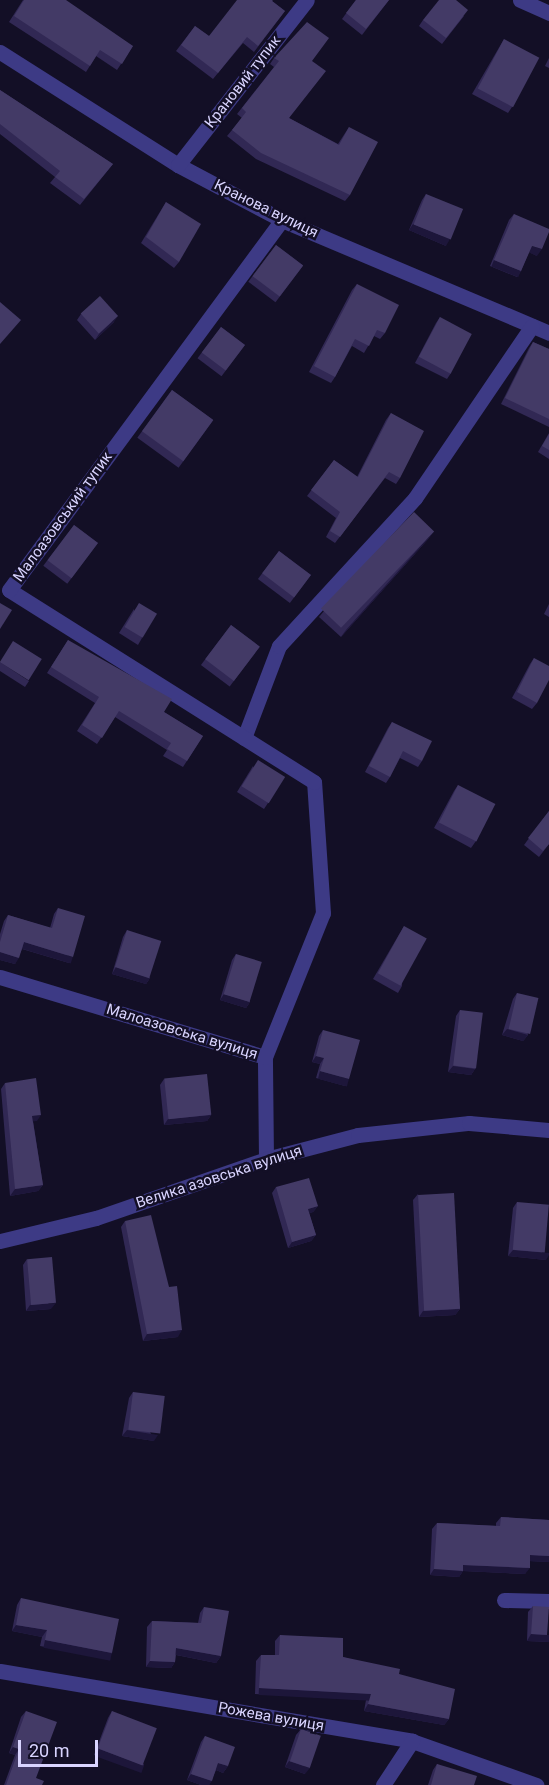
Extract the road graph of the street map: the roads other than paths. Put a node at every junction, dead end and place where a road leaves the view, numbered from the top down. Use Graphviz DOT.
graph roads {
  1 [pos="307,0"];
  2 [pos="520,0"];
  3 [pos="549,13"];
  4 [pos="0,52"];
  5 [pos="178,165"];
  6 [pos="282,220"];
  7 [pos="532,326"];
  8 [pos="549,333"];
  9 [pos="244,738"];
  10 [pos="0,977"];
  11 [pos="265,1057"];
  12 [pos="549,1130"];
  13 [pos="266,1159"];
  14 [pos="0,1241"];
  15 [pos="504,1600"];
  16 [pos="549,1601"];
  17 [pos="0,1671"];
  18 [pos="412,1741"];
  19 [pos="383,1785"];
  20 [pos="536,1785"];
  1 -- 5 [label="street, Крановий тупик"];
  2 -- 3 [label="street"];
  4 -- 5 [label="street, Кранова вулиця"];
  5 -- 6 [label="street, Кранова вулиця"];
  6 -- 7 [label="street, Кранова вулиця"];
  6 -- 9 [label="street, Малоазовський тупик"];
  7 -- 8 [label="street, Кранова вулиця"];
  7 -- 9 [label="street"];
  9 -- 11 [label="street, Малоазовський тупик"];
  10 -- 11 [label="street, Малоазовська вулиця"];
  11 -- 13 [label="street, Малоазовська вулиця"];
  12 -- 13 [label="street, Велика азовська вулиця"];
  13 -- 14 [label="street, Велика азовська вулиця"];
  15 -- 16 [label="street"];
  17 -- 18 [label="street, Рожева вулиця"];
  18 -- 19 [label="street"];
  18 -- 20 [label="street, Рожева вулиця"];
}
